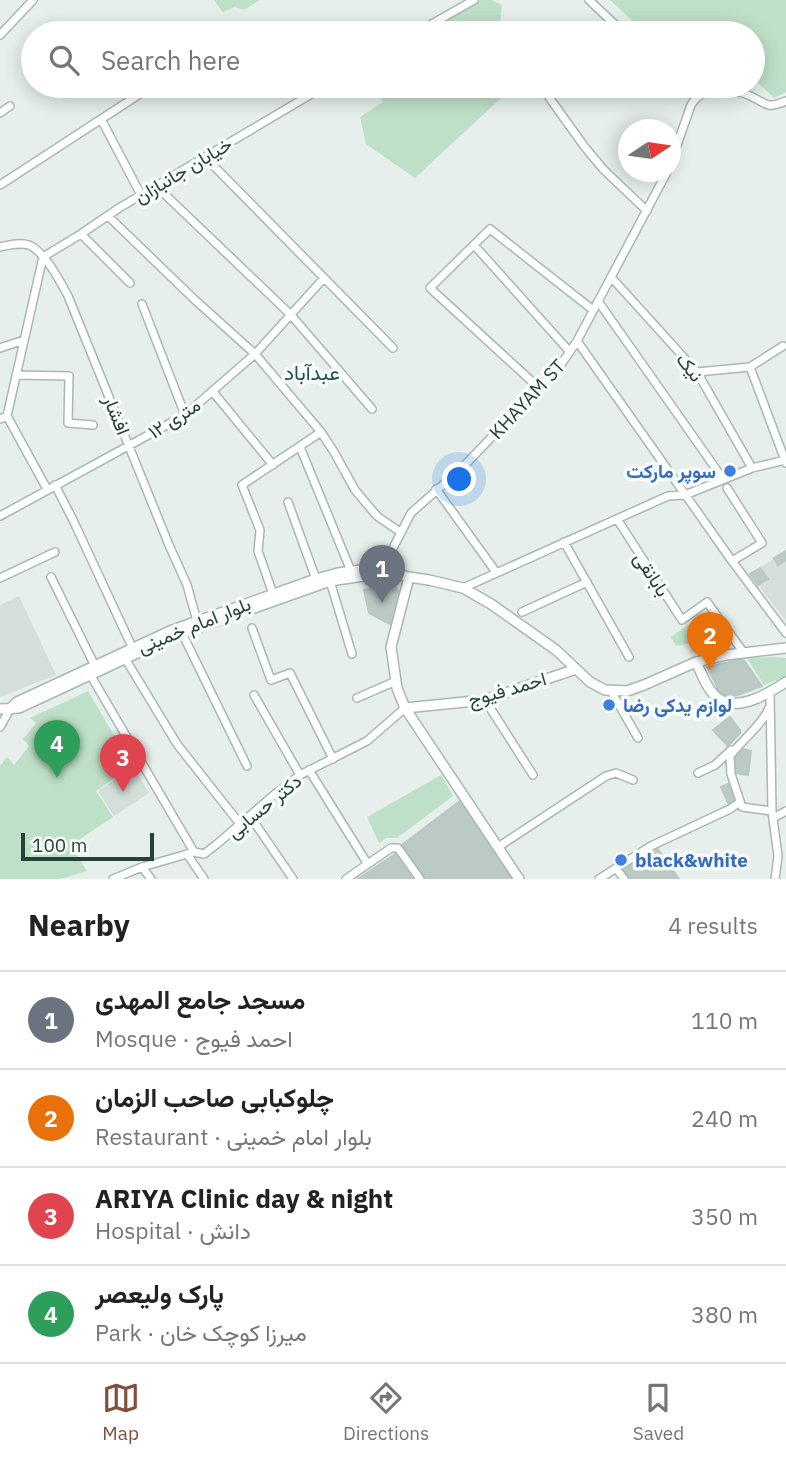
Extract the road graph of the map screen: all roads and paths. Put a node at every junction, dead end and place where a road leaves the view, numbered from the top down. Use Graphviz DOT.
graph roads {
  1 [pos="33,0"];
  2 [pos="474,0"];
  3 [pos="589,0"];
  4 [pos="437,21"];
  5 [pos="611,21"];
  6 [pos="0,35"];
  7 [pos="133,98"];
  8 [pos="305,98"];
  9 [pos="550,98"];
  10 [pos="695,98"];
  11 [pos="754,98"];
  12 [pos="786,101"];
  13 [pos="10,106"];
  14 [pos="0,113"];
  15 [pos="101,119"];
  16 [pos="681,134"];
  17 [pos="205,157"];
  18 [pos="662,182"];
  19 [pos="0,185"];
  20 [pos="156,186"];
  21 [pos="141,195"];
  22 [pos="647,211"];
  23 [pos="108,216"];
  24 [pos="81,234"];
  25 [pos="474,245"];
  26 [pos="0,247"];
  27 [pos="43,257"];
  28 [pos="611,277"];
  29 [pos="324,278"];
  30 [pos="130,283"];
  31 [pos="598,301"];
  32 [pos="142,304"];
  33 [pos="593,310"];
  34 [pos="291,315"];
  35 [pos="24,340"];
  36 [pos="577,341"];
  37 [pos="783,346"];
  38 [pos="0,348"];
  39 [pos="393,348"];
  40 [pos="570,352"];
  41 [pos="255,354"];
  42 [pos="750,367"];
  43 [pos="697,372"];
  44 [pos="16,375"];
  45 [pos="539,388"];
  46 [pos="213,392"];
  47 [pos="372,409"];
  48 [pos="185,415"];
  49 [pos="3,418"];
  50 [pos="93,425"];
  51 [pos="321,432"];
  52 [pos="129,446"];
  53 [pos="300,447"];
  54 [pos="785,462"];
  55 [pos="273,465"];
  56 [pos="752,468"];
  57 [pos="723,479"];
  58 [pos="51,487"];
  59 [pos="727,488"];
  60 [pos="436,489"];
  61 [pos="685,495"];
  62 [pos="288,502"];
  63 [pos="0,516"];
  64 [pos="617,519"];
  65 [pos="400,532"];
  66 [pos="564,542"];
  67 [pos="55,552"];
  68 [pos="732,561"];
  69 [pos="351,571"];
  70 [pos="386,571"];
  71 [pos="496,572"];
  72 [pos="51,577"];
  73 [pos="410,577"];
  74 [pos="0,578"];
  75 [pos="316,579"];
  76 [pos="330,581"];
  77 [pos="587,582"];
  78 [pos="463,588"];
  79 [pos="273,594"];
  80 [pos="522,612"];
  81 [pos="197,621"];
  82 [pos="252,628"];
  83 [pos="182,633"];
  84 [pos="786,633"];
  85 [pos="786,648"];
  86 [pos="133,649"];
  87 [pos="771,651"];
  88 [pos="744,653"];
  89 [pos="352,654"];
  90 [pos="786,654"];
  91 [pos="629,657"];
  92 [pos="126,660"];
  93 [pos="696,662"];
  94 [pos="576,669"];
  95 [pos="93,671"];
  96 [pos="396,681"];
  97 [pos="786,682"];
  98 [pos="611,691"];
  99 [pos="254,695"];
  100 [pos="771,695"];
  101 [pos="357,698"];
  102 [pos="485,699"];
  103 [pos="405,708"];
  104 [pos="5,709"];
  105 [pos="0,727"];
  106 [pos="747,735"];
  107 [pos="638,738"];
  108 [pos="332,759"];
  109 [pos="247,766"];
  110 [pos="309,770"];
  111 [pos="698,773"];
  112 [pos="300,775"];
  113 [pos="533,775"];
  114 [pos="633,780"];
  115 [pos="741,804"];
  116 [pos="786,811"];
  117 [pos="772,814"];
  118 [pos="250,816"];
  119 [pos="240,824"];
  120 [pos="498,847"];
  121 [pos="190,853"];
  122 [pos="367,863"];
  123 [pos="142,867"];
  124 [pos="616,868"];
  125 [pos="113,879"];
  126 [pos="150,879"];
  127 [pos="204,879"];
  128 [pos="293,879"];
  129 [pos="346,879"];
  130 [pos="420,879"];
  131 [pos="519,879"];
  132 [pos="598,879"];
  133 [pos="624,879"];
  134 [pos="775,879"];
  1 -- 6 [label="street"];
  2 -- 4 [label="street"];
  3 -- 5 [label="street"];
  7 -- 15 [label="street"];
  8 -- 17 [label="street, خیابان جانبازان"];
  9 -- 22 [label="street"];
  10 -- 16 [label="street"];
  11 -- 12 [label="street"];
  13 -- 14 [label="street"];
  15 -- 19 [label="street"];
  15 -- 21 [label="street"];
  17 -- 20 [label="street, خیابان جانبازان"];
  17 -- 29 [label="street"];
  18 -- 22 [label="street, KHAYAM ST"];
  20 -- 21 [label="street, خیابان جانبازان"];
  20 -- 34 [label="street"];
  21 -- 23 [label="street, خیابان جانبازان"];
  22 -- 28 [label="street, KHAYAM ST"];
  23 -- 24 [label="street, خیابان جانبازان"];
  23 -- 41 [label="street"];
  24 -- 27 [label="street, خیابان جانبازان"];
  24 -- 30 [label="street"];
  25 -- 33 [label="street"];
  25 -- 40 [label="street"];
  25 -- 45 [label="street"];
  26 -- 27 [label="street"];
  27 -- 35 [label="street"];
  27 -- 52 [label="street, افشار"];
  28 -- 31 [label="street, KHAYAM ST"];
  28 -- 43 [label="street, نیک"];
  29 -- 34 [label="street, ۱۲ متری"];
  29 -- 39 [label="street"];
  31 -- 33 [label="street, KHAYAM ST"];
  31 -- 57 [label="street"];
  32 -- 48 [label="street"];
  33 -- 36 [label="street, KHAYAM ST"];
  34 -- 41 [label="street, ۱۲ متری"];
  34 -- 47 [label="street"];
  35 -- 38 [label="street"];
  35 -- 44 [label="street"];
  36 -- 40 [label="street, KHAYAM ST"];
  36 -- 61 [label="street"];
  37 -- 42 [label="street"];
  40 -- 45 [label="street, KHAYAM ST"];
  41 -- 46 [label="street, ۱۲ متری"];
  41 -- 51 [label="street"];
  42 -- 43 [label="street"];
  42 -- 54 [label="street"];
  43 -- 56 [label="street, نیک"];
  44 -- 49 [label="street"];
  44 -- 50 [label="street"];
  45 -- 60 [label="street, KHAYAM ST"];
  46 -- 48 [label="street, ۱۲ متری"];
  46 -- 55 [label="street"];
  48 -- 52 [label="street, ۱۲ متری"];
  49 -- 58 [label="street"];
  51 -- 53 [label="street"];
  51 -- 65 [label="street"];
  52 -- 58 [label="street, ۱۲ متری"];
  52 -- 81 [label="street, افشار"];
  53 -- 55 [label="street"];
  53 -- 69 [label="street"];
  54 -- 56 [label="street"];
  55 -- 79 [label="street"];
  56 -- 57 [label="street"];
  57 -- 61 [label="street"];
  58 -- 63 [label="street, ۱۲ متری"];
  58 -- 86 [label="street"];
  59 -- 68 [label="street"];
  60 -- 65 [label="street, KHAYAM ST"];
  60 -- 71 [label="street"];
  61 -- 64 [label="street"];
  61 -- 68 [label="street"];
  62 -- 75 [label="street"];
  64 -- 66 [label="street"];
  64 -- 88 [label="street, بابانقی"];
  65 -- 70 [label="street, KHAYAM ST"];
  66 -- 71 [label="street"];
  66 -- 77 [label="street"];
  67 -- 74 [label="street"];
  68 -- 84 [label="street"];
  69 -- 70 [label="street, بلوار امام خمینی"];
  69 -- 75 [label="street, بلوار امام خمینی"];
  70 -- 73 [label="street, بلوار امام خمینی"];
  70 -- 76 [label="street, بلوار امام خمینی"];
  71 -- 78 [label="street"];
  72 -- 95 [label="street"];
  73 -- 78 [label="street, بلوار امام خمینی"];
  73 -- 96 [label="street"];
  75 -- 79 [label="street, بلوار امام خمینی"];
  76 -- 83 [label="street, بلوار امام خمینی"];
  76 -- 89 [label="street"];
  77 -- 80 [label="street"];
  77 -- 91 [label="street"];
  78 -- 94 [label="street, بلوار امام خمینی"];
  79 -- 81 [label="street, بلوار امام خمینی"];
  81 -- 86 [label="street, بلوار امام خمینی"];
  82 -- 108 [label="street"];
  83 -- 92 [label="street, بلوار امام خمینی"];
  83 -- 109 [label="street"];
  85 -- 87 [label="street"];
  86 -- 95 [label="street, بلوار امام خمینی"];
  87 -- 88 [label="street"];
  87 -- 90 [label="street"];
  88 -- 93 [label="street"];
  92 -- 95 [label="street, بلوار امام خمینی"];
  92 -- 119 [label="street"];
  93 -- 98 [label="street"];
  93 -- 100 [label="street"];
  94 -- 98 [label="street, بلوار امام خمینی"];
  94 -- 102 [label="street, احمد فیوج"];
  95 -- 104 [label="street, بلوار امام خمینی"];
  95 -- 121 [label="street"];
  96 -- 101 [label="street"];
  96 -- 103 [label="street"];
  97 -- 100 [label="street"];
  98 -- 107 [label="street"];
  99 -- 112 [label="street"];
  100 -- 106 [label="street"];
  100 -- 117 [label="street"];
  102 -- 103 [label="street, احمد فیوج"];
  102 -- 113 [label="street"];
  103 -- 108 [label="street, دکتر حسابی"];
  103 -- 120 [label="street"];
  104 -- 105 [label="street"];
  106 -- 111 [label="street"];
  106 -- 115 [label="street"];
  108 -- 110 [label="street, دکتر حسابی"];
  110 -- 112 [label="street, دکتر حسابی"];
  110 -- 122 [label="street"];
  112 -- 118 [label="street, دکتر حسابی"];
  114 -- 120 [label="street"];
  115 -- 117 [label="street"];
  115 -- 124 [label="street"];
  116 -- 117 [label="street"];
  117 -- 134 [label="street"];
  118 -- 119 [label="street, دکتر حسابی"];
  118 -- 128 [label="street"];
  119 -- 121 [label="street, دکتر حسابی"];
  120 -- 131 [label="street"];
  121 -- 123 [label="street, دکتر حسابی"];
  121 -- 127 [label="street"];
  122 -- 129 [label="street"];
  122 -- 130 [label="street"];
  123 -- 125 [label="street, دکتر حسابی"];
  123 -- 126 [label="street"];
  124 -- 132 [label="street"];
  124 -- 133 [label="street"];
}
